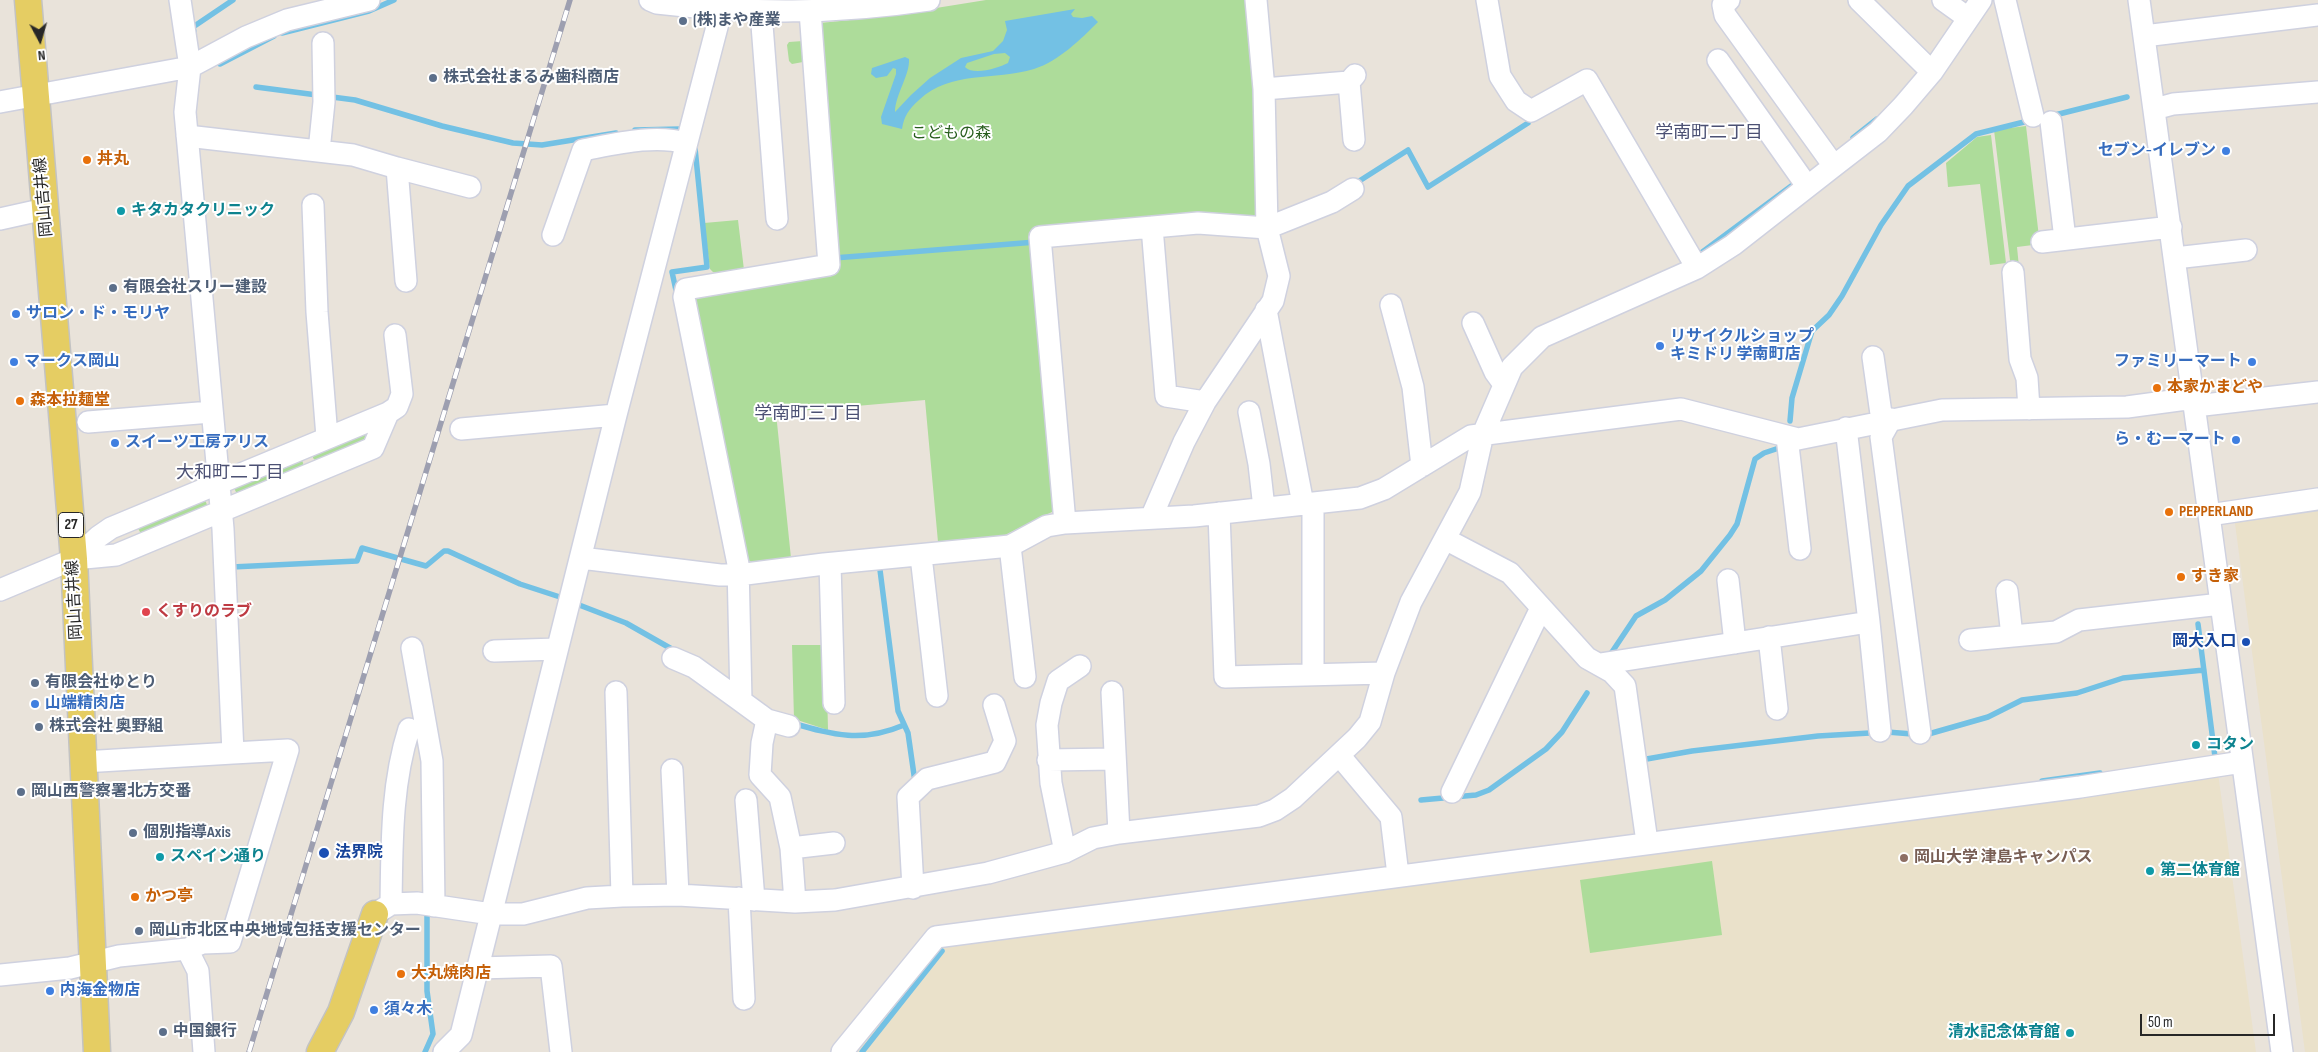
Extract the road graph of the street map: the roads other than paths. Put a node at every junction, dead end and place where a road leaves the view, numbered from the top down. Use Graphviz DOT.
graph roads {
  1 [pos="28,0"];
  2 [pos="180,0"];
  3 [pos="650,0"];
  4 [pos="929,0"];
  5 [pos="1256,0"];
  6 [pos="1487,0"];
  7 [pos="1859,0"];
  8 [pos="1981,0"];
  9 [pos="2005,0"];
  10 [pos="2139,0"];
  11 [pos="1723,2"];
  12 [pos="372,4"];
  13 [pos="723,5"];
  14 [pos="810,11"];
  15 [pos="1959,11"];
  16 [pos="761,12"];
  17 [pos="2318,15"];
  18 [pos="2144,36"];
  19 [pos="324,44"];
  20 [pos="1718,60"];
  21 [pos="190,67"];
  22 [pos="1928,67"];
  23 [pos="1264,89"];
  24 [pos="2318,92"];
  25 [pos="36,95"];
  26 [pos="0,102"];
  27 [pos="2155,109"];
  28 [pos="187,136"];
  29 [pos="1354,140"];
  30 [pos="686,143"];
  31 [pos="319,151"];
  32 [pos="1830,161"];
  33 [pos="398,168"];
  34 [pos="1803,181"];
  35 [pos="470,187"];
  36 [pos="1353,189"];
  37 [pos="313,204"];
  38 [pos="46,209"];
  39 [pos="0,219"];
  40 [pos="776,219"];
  41 [pos="2171,226"];
  42 [pos="1268,228"];
  43 [pos="1153,231"];
  44 [pos="553,235"];
  45 [pos="2065,240"];
  46 [pos="2042,242"];
  47 [pos="2246,250"];
  48 [pos="2175,258"];
  49 [pos="1694,262"];
  50 [pos="2012,272"];
  51 [pos="406,281"];
  52 [pos="1391,305"];
  53 [pos="1266,310"];
  54 [pos="1473,322"];
  55 [pos="395,335"];
  56 [pos="1873,357"];
  57 [pos="1499,378"];
  58 [pos="2318,392"];
  59 [pos="1204,402"];
  60 [pos="2194,402"];
  61 [pos="2029,409"];
  62 [pos="211,412"];
  63 [pos="1248,412"];
  64 [pos="388,413"];
  65 [pos="616,415"];
  66 [pos="1887,420"];
  67 [pos="88,422"];
  68 [pos="1846,428"];
  69 [pos="461,429"];
  70 [pos="1483,434"];
  71 [pos="327,437"];
  72 [pos="1787,437"];
  73 [pos="302,447"];
  74 [pos="1421,461"];
  75 [pos="314,474"];
  76 [pos="218,483"];
  77 [pos="2318,499"];
  78 [pos="1305,500"];
  79 [pos="1264,503"];
  80 [pos="221,512"];
  81 [pos="1219,513"];
  82 [pos="1153,514"];
  83 [pos="2209,514"];
  84 [pos="1065,517"];
  85 [pos="1447,540"];
  86 [pos="1010,546"];
  87 [pos="1800,549"];
  88 [pos="921,556"];
  89 [pos="581,558"];
  90 [pos="74,559"];
  91 [pos="830,564"];
  92 [pos="738,570"];
  93 [pos="1728,580"];
  94 [pos="0,590"];
  95 [pos="2007,591"];
  96 [pos="2221,604"];
  97 [pos="1541,608"];
  98 [pos="1869,622"];
  99 [pos="2012,636"];
  100 [pos="1769,638"];
  101 [pos="1970,640"];
  102 [pos="1735,643"];
  103 [pos="412,648"];
  104 [pos="557,648"];
  105 [pos="494,651"];
  106 [pos="673,658"];
  107 [pos="1600,664"];
  108 [pos="1080,666"];
  109 [pos="1384,672"];
  110 [pos="1313,673"];
  111 [pos="1025,677"];
  112 [pos="616,692"];
  113 [pos="1112,692"];
  114 [pos="937,696"];
  115 [pos="741,700"];
  116 [pos="834,704"];
  117 [pos="994,705"];
  118 [pos="1777,709"];
  119 [pos="767,720"];
  120 [pos="789,726"];
  121 [pos="409,729"];
  122 [pos="1880,731"];
  123 [pos="1920,733"];
  124 [pos="233,753"];
  125 [pos="1340,755"];
  126 [pos="1115,758"];
  127 [pos="1048,760"];
  128 [pos="83,762"];
  129 [pos="2242,762"];
  130 [pos="672,770"];
  131 [pos="1452,792"];
  132 [pos="746,800"];
  133 [pos="1119,832"];
  134 [pos="1646,837"];
  135 [pos="834,843"];
  136 [pos="791,848"];
  137 [pos="1065,852"];
  138 [pos="1397,870"];
  139 [pos="912,881"];
  140 [pos="678,895"];
  141 [pos="750,895"];
  142 [pos="794,895"];
  143 [pos="622,896"];
  144 [pos="434,906"];
  145 [pos="383,909"];
  146 [pos="491,914"];
  147 [pos="187,950"];
  148 [pos="93,962"];
  149 [pos="478,968"];
  150 [pos="0,975"];
  151 [pos="744,999"];
  152 [pos="97,1052"];
  153 [pos="204,1052"];
  154 [pos="320,1052"];
  155 [pos="444,1052"];
  156 [pos="561,1052"];
  157 [pos="842,1052"];
  158 [pos="2282,1052"];
  1 -- 25 [label="main road, 岡山吉井線 / 27"];
  2 -- 21 [label="street"];
  3 -- 13 [label="street"];
  4 -- 14 [label="street"];
  5 -- 23 [label="street"];
  6 -- 49 [label="street"];
  7 -- 22 [label="street"];
  8 -- 15 [label="street"];
  9 -- 45 [label="street"];
  10 -- 18 [label="street"];
  11 -- 32 [label="street"];
  12 -- 21 [label="street"];
  13 -- 16 [label="street"];
  13 -- 30 [label="street"];
  14 -- 16 [label="street"];
  14 -- 92 [label="street"];
  15 -- 22 [label="street"];
  16 -- 40 [label="street"];
  17 -- 18 [label="street"];
  18 -- 27 [label="street"];
  19 -- 31 [label="street"];
  20 -- 34 [label="street"];
  21 -- 25 [label="street"];
  21 -- 28 [label="street"];
  22 -- 32 [label="street"];
  23 -- 29 [label="street"];
  23 -- 42 [label="street"];
  24 -- 27 [label="street"];
  25 -- 26 [label="street"];
  25 -- 38 [label="main road, 岡山吉井線 / 27"];
  27 -- 41 [label="street"];
  28 -- 31 [label="street"];
  28 -- 62 [label="street"];
  30 -- 44 [label="street"];
  30 -- 65 [label="street"];
  31 -- 33 [label="street"];
  32 -- 34 [label="street"];
  33 -- 35 [label="street"];
  33 -- 51 [label="street"];
  34 -- 49 [label="street"];
  36 -- 42 [label="street"];
  37 -- 71 [label="street"];
  38 -- 39 [label="street"];
  38 -- 90 [label="main road, 岡山吉井線 / 27"];
  41 -- 45 [label="street"];
  41 -- 48 [label="street"];
  42 -- 43 [label="street"];
  42 -- 53 [label="street"];
  43 -- 59 [label="street"];
  43 -- 84 [label="street"];
  45 -- 46 [label="street"];
  47 -- 48 [label="street"];
  48 -- 60 [label="street"];
  49 -- 57 [label="street"];
  50 -- 61 [label="street"];
  52 -- 74 [label="street"];
  53 -- 59 [label="street"];
  53 -- 78 [label="street"];
  54 -- 57 [label="street"];
  55 -- 64 [label="street"];
  56 -- 66 [label="street"];
  57 -- 70 [label="street"];
  58 -- 60 [label="street"];
  59 -- 82 [label="street"];
  60 -- 61 [label="street"];
  60 -- 83 [label="street"];
  61 -- 66 [label="street"];
  62 -- 67 [label="street"];
  62 -- 76 [label="street"];
  63 -- 79 [label="street"];
  64 -- 71 [label="street"];
  64 -- 75 [label="street"];
  65 -- 69 [label="street"];
  65 -- 89 [label="street"];
  66 -- 68 [label="street"];
  66 -- 123 [label="street"];
  68 -- 72 [label="street"];
  68 -- 98 [label="street"];
  70 -- 72 [label="street"];
  70 -- 74 [label="street"];
  70 -- 85 [label="street"];
  71 -- 73 [label="street"];
  72 -- 87 [label="street"];
  73 -- 75 [label="street"];
  73 -- 76 [label="street"];
  74 -- 78 [label="street"];
  75 -- 80 [label="street"];
  76 -- 80 [label="street"];
  76 -- 90 [label="street"];
  77 -- 83 [label="street"];
  78 -- 79 [label="street"];
  78 -- 110 [label="street"];
  79 -- 81 [label="street"];
  80 -- 90 [label="street"];
  80 -- 124 [label="street"];
  81 -- 82 [label="street"];
  81 -- 110 [label="street"];
  82 -- 84 [label="street"];
  83 -- 96 [label="street"];
  84 -- 86 [label="street"];
  85 -- 97 [label="street"];
  85 -- 109 [label="street"];
  86 -- 88 [label="street"];
  86 -- 111 [label="street"];
  88 -- 91 [label="street"];
  88 -- 114 [label="street"];
  89 -- 92 [label="street"];
  89 -- 104 [label="street"];
  90 -- 94 [label="street"];
  90 -- 128 [label="main road, 岡山吉井線 / 27"];
  91 -- 92 [label="street"];
  91 -- 116 [label="street"];
  92 -- 115 [label="street"];
  93 -- 102 [label="street"];
  95 -- 99 [label="street"];
  96 -- 99 [label="street"];
  96 -- 129 [label="street"];
  97 -- 107 [label="street"];
  97 -- 131 [label="street"];
  98 -- 100 [label="street"];
  98 -- 122 [label="street"];
  99 -- 101 [label="street"];
  100 -- 102 [label="street"];
  100 -- 118 [label="street"];
  102 -- 107 [label="street"];
  103 -- 144 [label="street"];
  104 -- 105 [label="street"];
  104 -- 146 [label="street"];
  106 -- 115 [label="street"];
  107 -- 134 [label="street"];
  108 -- 127 [label="street"];
  109 -- 110 [label="street"];
  109 -- 125 [label="street"];
  112 -- 143 [label="street"];
  113 -- 126 [label="street"];
  115 -- 119 [label="street"];
  117 -- 139 [label="street"];
  119 -- 120 [label="street"];
  119 -- 136 [label="street"];
  121 -- 145 [label="street"];
  124 -- 128 [label="street"];
  124 -- 147 [label="street"];
  125 -- 133 [label="street"];
  125 -- 138 [label="street"];
  126 -- 127 [label="street"];
  126 -- 133 [label="street"];
  127 -- 137 [label="street"];
  128 -- 148 [label="main road, 岡山吉井線 / 27"];
  129 -- 134 [label="street"];
  129 -- 158 [label="street"];
  130 -- 140 [label="street"];
  132 -- 141 [label="street"];
  133 -- 137 [label="street"];
  134 -- 138 [label="street"];
  135 -- 136 [label="street"];
  136 -- 142 [label="street"];
  137 -- 139 [label="street"];
  138 -- 157 [label="street"];
  139 -- 142 [label="street"];
  140 -- 141 [label="street"];
  140 -- 143 [label="street"];
  141 -- 142 [label="street"];
  141 -- 151 [label="street"];
  143 -- 146 [label="street"];
  144 -- 145 [label="street"];
  144 -- 146 [label="street"];
  145 -- 154 [label="main road"];
  146 -- 149 [label="street"];
  147 -- 148 [label="street"];
  147 -- 153 [label="street"];
  148 -- 150 [label="street"];
  148 -- 152 [label="main road, 岡山吉井線 / 27"];
  149 -- 155 [label="street"];
  149 -- 156 [label="street"];
}
